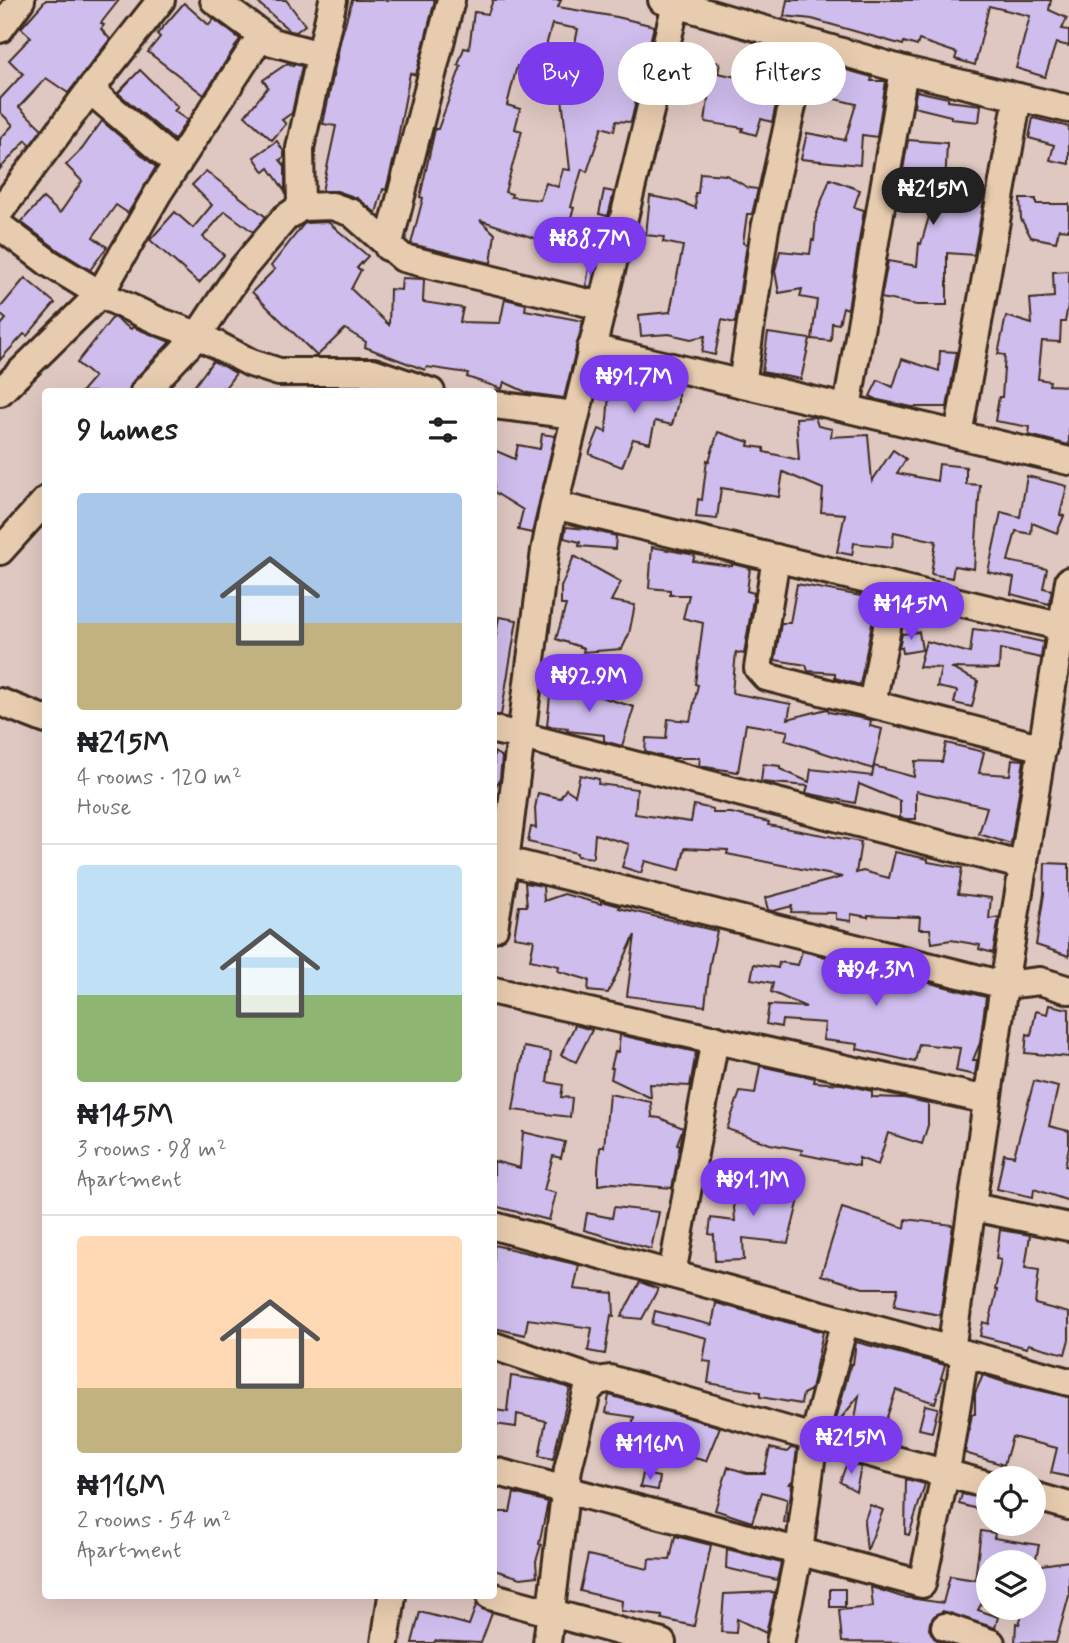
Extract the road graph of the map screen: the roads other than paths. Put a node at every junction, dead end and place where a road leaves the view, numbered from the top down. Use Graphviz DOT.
graph roads {
  1 [pos="21,0"];
  2 [pos="161,0"];
  3 [pos="214,0"];
  4 [pos="333,0"];
  5 [pos="451,0"];
  6 [pos="671,1"];
  7 [pos="0,29"];
  8 [pos="261,36"];
  9 [pos="806,42"];
  10 [pos="846,53"];
  11 [pos="321,55"];
  12 [pos="904,70"];
  13 [pos="90,90"];
  14 [pos="1018,97"];
  15 [pos="792,105"];
  16 [pos="1069,109"];
  17 [pos="177,164"];
  18 [pos="301,207"];
  19 [pos="0,211"];
  20 [pos="0,226"];
  21 [pos="388,247"];
  22 [pos="100,294"];
  23 [pos="601,306"];
  24 [pos="198,335"];
  25 [pos="591,348"];
  26 [pos="10,366"];
  27 [pos="742,384"];
  28 [pos="148,388"];
  29 [pos="419,388"];
  30 [pos="0,392"];
  31 [pos="497,405"];
  32 [pos="847,408"];
  33 [pos="575,415"];
  34 [pos="958,435"];
  35 [pos="1069,461"];
  36 [pos="42,504"];
  37 [pos="554,505"];
  38 [pos="0,551"];
  39 [pos="776,558"];
  40 [pos="1069,581"];
  41 [pos="895,587"];
  42 [pos="1063,627"];
  43 [pos="0,702"];
  44 [pos="872,704"];
  45 [pos="42,718"];
  46 [pos="1059,718"];
  47 [pos="497,731"];
  48 [pos="522,736"];
  49 [pos="1043,748"];
  50 [pos="499,859"];
  51 [pos="1024,866"];
  52 [pos="497,887"];
  53 [pos="1004,985"];
  54 [pos="1069,990"];
  55 [pos="497,992"];
  56 [pos="715,1040"];
  57 [pos="987,1100"];
  58 [pos="973,1207"];
  59 [pos="497,1227"];
  60 [pos="1069,1227"];
  61 [pos="672,1274"];
  62 [pos="845,1321"];
  63 [pos="497,1347"];
  64 [pos="958,1352"];
  65 [pos="597,1381"];
  66 [pos="1069,1382"];
  67 [pos="814,1438"];
  68 [pos="497,1472"];
  69 [pos="945,1473"];
  70 [pos="976,1481"];
  71 [pos="566,1491"];
  72 [pos="1046,1499"];
  73 [pos="1069,1506"];
  74 [pos="799,1552"];
  75 [pos="497,1598"];
  76 [pos="392,1599"];
  77 [pos="552,1613"];
  78 [pos="945,1627"];
  79 [pos="385,1643"];
  80 [pos="547,1643"];
  81 [pos="662,1643"];
  82 [pos="780,1643"];
  83 [pos="991,1643"];
  1 -- 7 [label="street"];
  2 -- 13 [label="street"];
  3 -- 8 [label="street"];
  4 -- 11 [label="street"];
  5 -- 21 [label="street"];
  6 -- 9 [label="street"];
  6 -- 23 [label="street"];
  8 -- 11 [label="street"];
  8 -- 17 [label="street"];
  10 -- 12 [label="street"];
  11 -- 18 [label="street"];
  12 -- 14 [label="street"];
  12 -- 32 [label="street"];
  13 -- 17 [label="street"];
  13 -- 19 [label="street"];
  14 -- 16 [label="street"];
  14 -- 34 [label="street"];
  15 -- 27 [label="street"];
  17 -- 22 [label="street"];
  18 -- 21 [label="street"];
  18 -- 24 [label="street"];
  20 -- 22 [label="street"];
  21 -- 23 [label="street"];
  22 -- 24 [label="street"];
  22 -- 26 [label="street"];
  23 -- 25 [label="street"];
  24 -- 28 [label="street"];
  24 -- 29 [label="street"];
  25 -- 27 [label="street"];
  25 -- 33 [label="street"];
  26 -- 30 [label="street"];
  27 -- 32 [label="street"];
  31 -- 33 [label="street"];
  32 -- 34 [label="street"];
  33 -- 37 [label="street"];
  34 -- 35 [label="street"];
  36 -- 38 [label="street"];
  37 -- 39 [label="street"];
  37 -- 48 [label="street"];
  39 -- 41 [label="street"];
  39 -- 44 [label="street"];
  40 -- 42 [label="street"];
  41 -- 42 [label="street"];
  41 -- 44 [label="street"];
  42 -- 46 [label="street"];
  43 -- 45 [label="street"];
  44 -- 49 [label="street"];
  46 -- 49 [label="street"];
  47 -- 48 [label="street"];
  48 -- 50 [label="street"];
  48 -- 51 [label="street"];
  49 -- 51 [label="street"];
  50 -- 52 [label="street"];
  50 -- 53 [label="street"];
  51 -- 53 [label="street"];
  53 -- 54 [label="street"];
  53 -- 57 [label="street"];
  55 -- 56 [label="street"];
  56 -- 57 [label="street"];
  56 -- 61 [label="street"];
  57 -- 58 [label="street"];
  58 -- 60 [label="street"];
  58 -- 64 [label="street"];
  59 -- 61 [label="street"];
  61 -- 62 [label="street"];
  62 -- 64 [label="street"];
  62 -- 67 [label="street"];
  63 -- 65 [label="street"];
  64 -- 66 [label="street"];
  64 -- 69 [label="street"];
  65 -- 67 [label="street"];
  65 -- 71 [label="street"];
  67 -- 69 [label="street"];
  67 -- 74 [label="street"];
  68 -- 71 [label="street"];
  69 -- 70 [label="street"];
  69 -- 74 [label="street"];
  71 -- 74 [label="street"];
  71 -- 77 [label="street"];
  72 -- 73 [label="street"];
  74 -- 82 [label="street"];
  75 -- 77 [label="street"];
  76 -- 79 [label="street"];
  77 -- 80 [label="street"];
  77 -- 81 [label="street"];
  78 -- 83 [label="street"];
}
